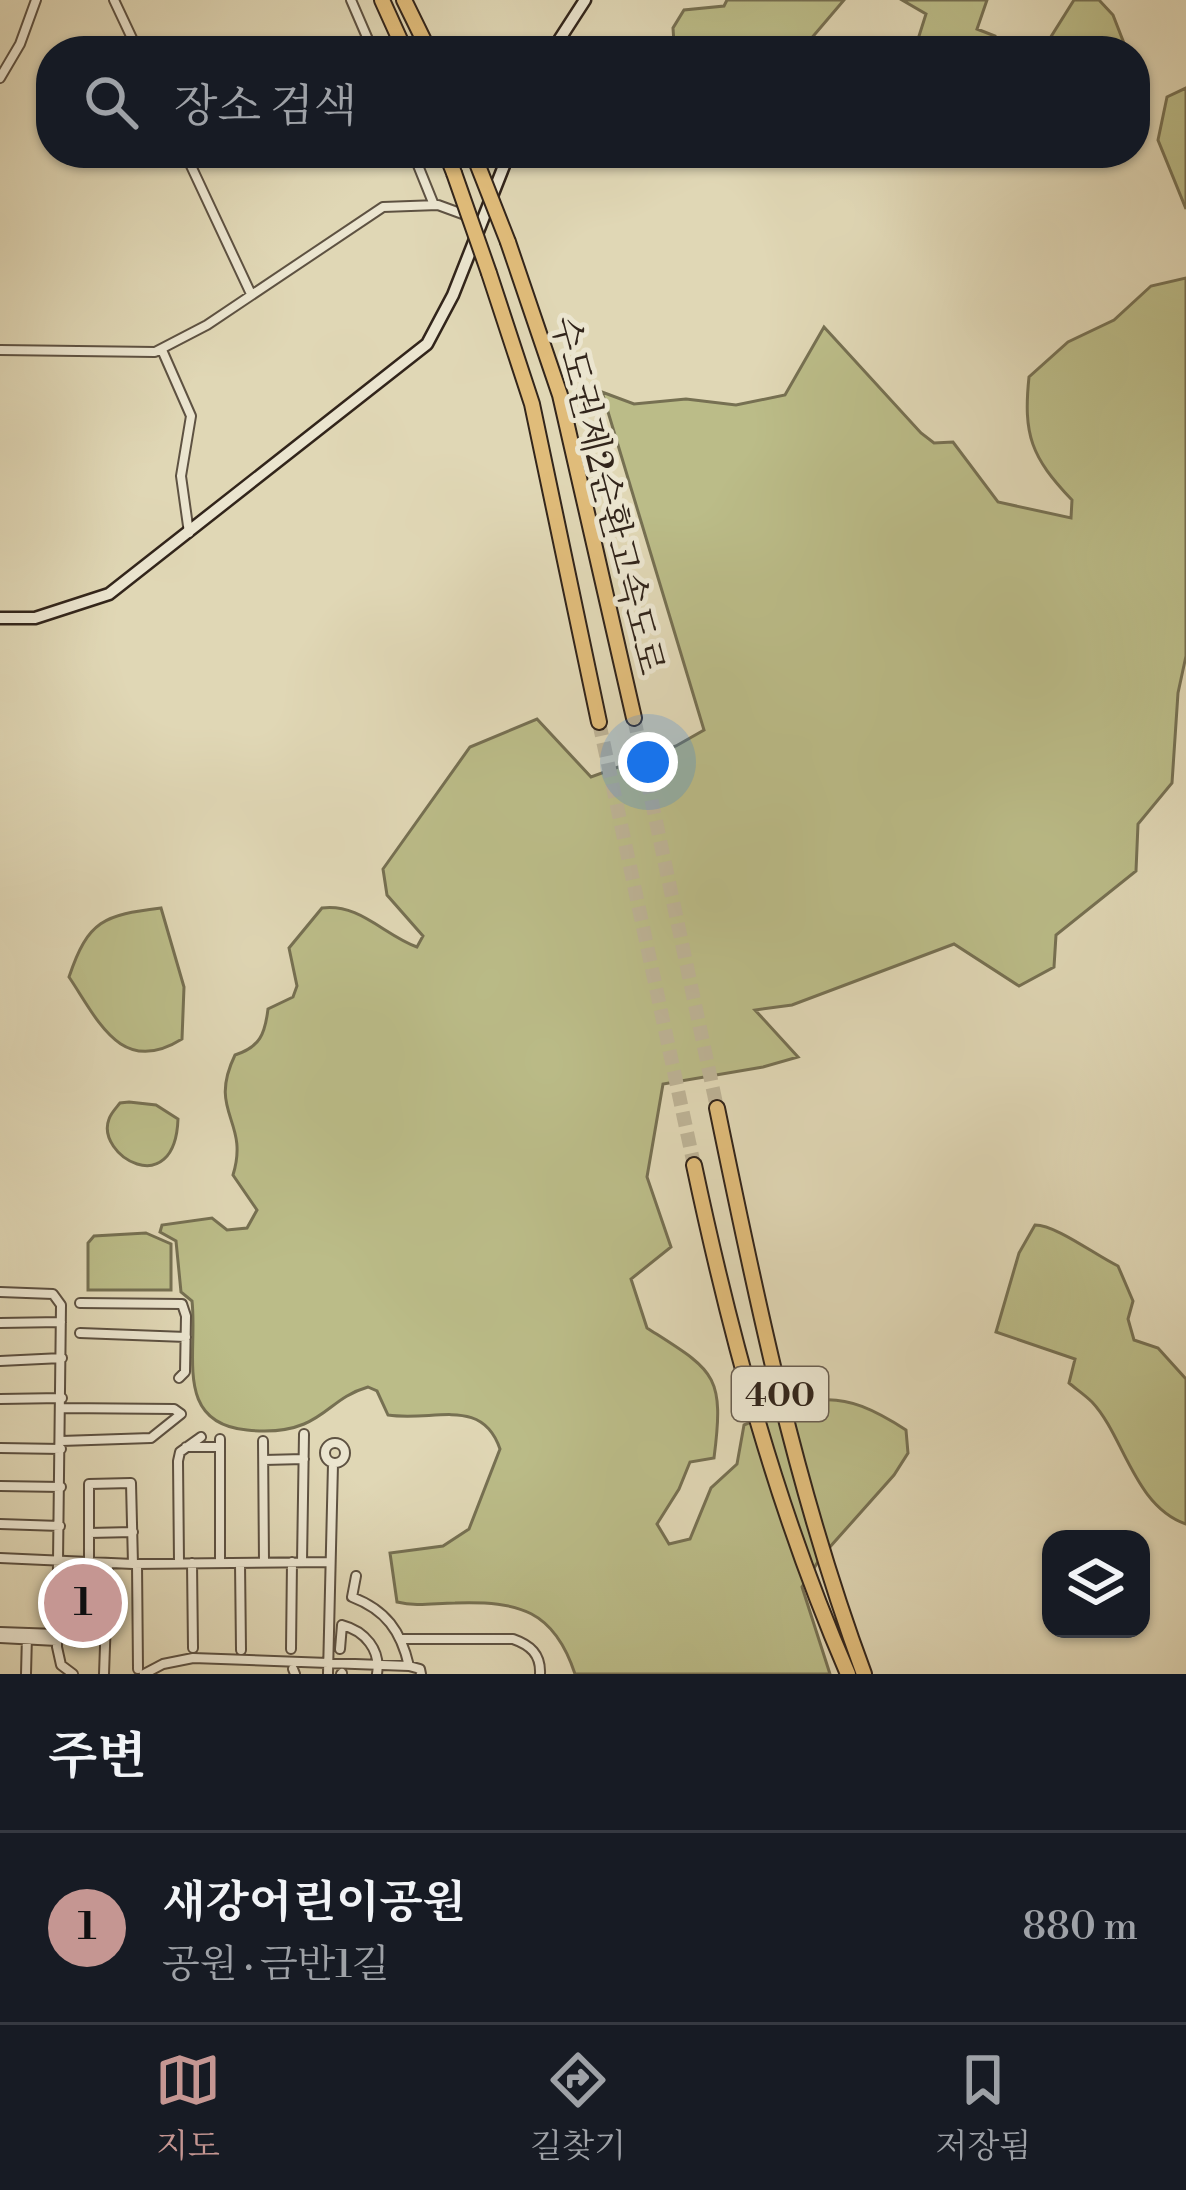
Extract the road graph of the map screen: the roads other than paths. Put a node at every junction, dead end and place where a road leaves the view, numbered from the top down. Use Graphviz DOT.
graph roads {
  1 [pos="36,0"];
  2 [pos="114,0"];
  3 [pos="351,0"];
  4 [pos="382,0"];
  5 [pos="404,0"];
  6 [pos="585,0"];
  7 [pos="131,36"];
  8 [pos="367,36"];
  9 [pos="398,36"];
  10 [pos="421,36"];
  11 [pos="562,36"];
  12 [pos="0,78"];
  13 [pos="192,168"];
  14 [pos="419,168"];
  15 [pos="452,168"];
  16 [pos="478,168"];
  17 [pos="503,168"];
  18 [pos="434,205"];
  19 [pos="480,221"];
  20 [pos="251,294"];
  21 [pos="0,350"];
  22 [pos="162,350"];
  23 [pos="189,534"];
  24 [pos="0,619"];
  25 [pos="634,718"];
  26 [pos="598,722"];
  27 [pos="717,1108"];
  28 [pos="694,1165"];
  29 [pos="0,1292"];
  30 [pos="80,1303"];
  31 [pos="61,1322"];
  32 [pos="0,1323"];
  33 [pos="80,1333"];
  34 [pos="186,1337"];
  35 [pos="62,1358"];
  36 [pos="0,1361"];
  37 [pos="178,1378"];
  38 [pos="0,1399"];
  39 [pos="62,1403"];
  40 [pos="304,1434"];
  41 [pos="201,1437"];
  42 [pos="263,1441"];
  43 [pos="61,1445"];
  44 [pos="186,1447"];
  45 [pos="0,1448"];
  46 [pos="304,1459"];
  47 [pos="263,1460"];
  48 [pos="333,1463"];
  49 [pos="0,1486"];
  50 [pos="61,1486"];
  51 [pos="0,1524"];
  52 [pos="60,1526"];
  53 [pos="134,1532"];
  54 [pos="88,1533"];
  55 [pos="0,1558"];
  56 [pos="60,1558"];
  57 [pos="89,1562"];
  58 [pos="264,1562"];
  59 [pos="297,1562"];
  60 [pos="330,1562"];
  61 [pos="108,1563"];
  62 [pos="179,1563"];
  63 [pos="192,1563"];
  64 [pos="220,1563"];
  65 [pos="240,1563"];
  66 [pos="135,1564"];
  67 [pos="356,1576"];
  68 [pos="0,1635"];
  69 [pos="27,1636"];
  70 [pos="57,1637"];
  71 [pos="403,1639"];
  72 [pos="193,1648"];
  73 [pos="340,1648"];
  74 [pos="291,1649"];
  75 [pos="241,1650"];
  76 [pos="409,1666"];
  77 [pos="328,1669"];
  78 [pos="378,1670"];
  79 [pos="141,1671"];
  80 [pos="26,1674"];
  81 [pos="74,1674"];
  82 [pos="104,1674"];
  83 [pos="421,1674"];
  84 [pos="540,1674"];
  85 [pos="848,1674"];
  86 [pos="864,1674"];
  1 -- 12 [label="street"];
  2 -- 7 [label="street"];
  3 -- 8 [label="street"];
  4 -- 9 [label="highway"];
  5 -- 10 [label="highway"];
  6 -- 11 [label="street"];
  13 -- 20 [label="street"];
  14 -- 18 [label="street"];
  15 -- 26 [label="highway, 수도권제2순환고속도로, bridge"];
  16 -- 25 [label="highway, 수도권제2순환고속도로, bridge"];
  17 -- 19 [label="street"];
  18 -- 19 [label="street"];
  18 -- 20 [label="street"];
  19 -- 23 [label="street"];
  20 -- 22 [label="street"];
  21 -- 22 [label="street"];
  22 -- 23 [label="street"];
  23 -- 24 [label="street"];
  27 -- 86 [label="highway, 400"];
  28 -- 85 [label="highway, 400"];
  29 -- 31 [label="street"];
  30 -- 34 [label="street"];
  31 -- 32 [label="street"];
  31 -- 35 [label="street"];
  33 -- 34 [label="street"];
  34 -- 37 [label="street"];
  35 -- 36 [label="street"];
  35 -- 39 [label="street"];
  38 -- 39 [label="street"];
  39 -- 43 [label="street"];
  39 -- 43 [label="street"];
  40 -- 46 [label="street"];
  41 -- 44 [label="street"];
  42 -- 47 [label="street"];
  43 -- 45 [label="street"];
  43 -- 50 [label="street"];
  44 -- 62 [label="street"];
  44 -- 64 [label="street"];
  46 -- 47 [label="street"];
  46 -- 59 [label="street"];
  47 -- 58 [label="street"];
  48 -- 60 [label="street"];
  49 -- 50 [label="street"];
  50 -- 52 [label="street"];
  51 -- 52 [label="street"];
  52 -- 56 [label="street"];
  53 -- 54 [label="street"];
  53 -- 54 [label="street"];
  53 -- 66 [label="street"];
  54 -- 57 [label="street"];
  55 -- 56 [label="street"];
  56 -- 57 [label="street"];
  56 -- 70 [label="street"];
  57 -- 61 [label="street"];
  58 -- 59 [label="street"];
  58 -- 65 [label="street"];
  59 -- 60 [label="street"];
  59 -- 74 [label="street"];
  60 -- 77 [label="street"];
  61 -- 66 [label="street"];
  61 -- 82 [label="street"];
  62 -- 63 [label="street"];
  62 -- 66 [label="street"];
  63 -- 64 [label="street"];
  63 -- 72 [label="street"];
  64 -- 65 [label="street"];
  65 -- 75 [label="street"];
  66 -- 79 [label="street"];
  67 -- 71 [label="street"];
  68 -- 69 [label="street"];
  69 -- 70 [label="street"];
  69 -- 80 [label="street"];
  70 -- 81 [label="street"];
  71 -- 76 [label="street"];
  71 -- 84 [label="street"];
  73 -- 78 [label="street"];
  76 -- 78 [label="street"];
  76 -- 83 [label="street"];
  77 -- 78 [label="street"];
  77 -- 79 [label="street"];
}
